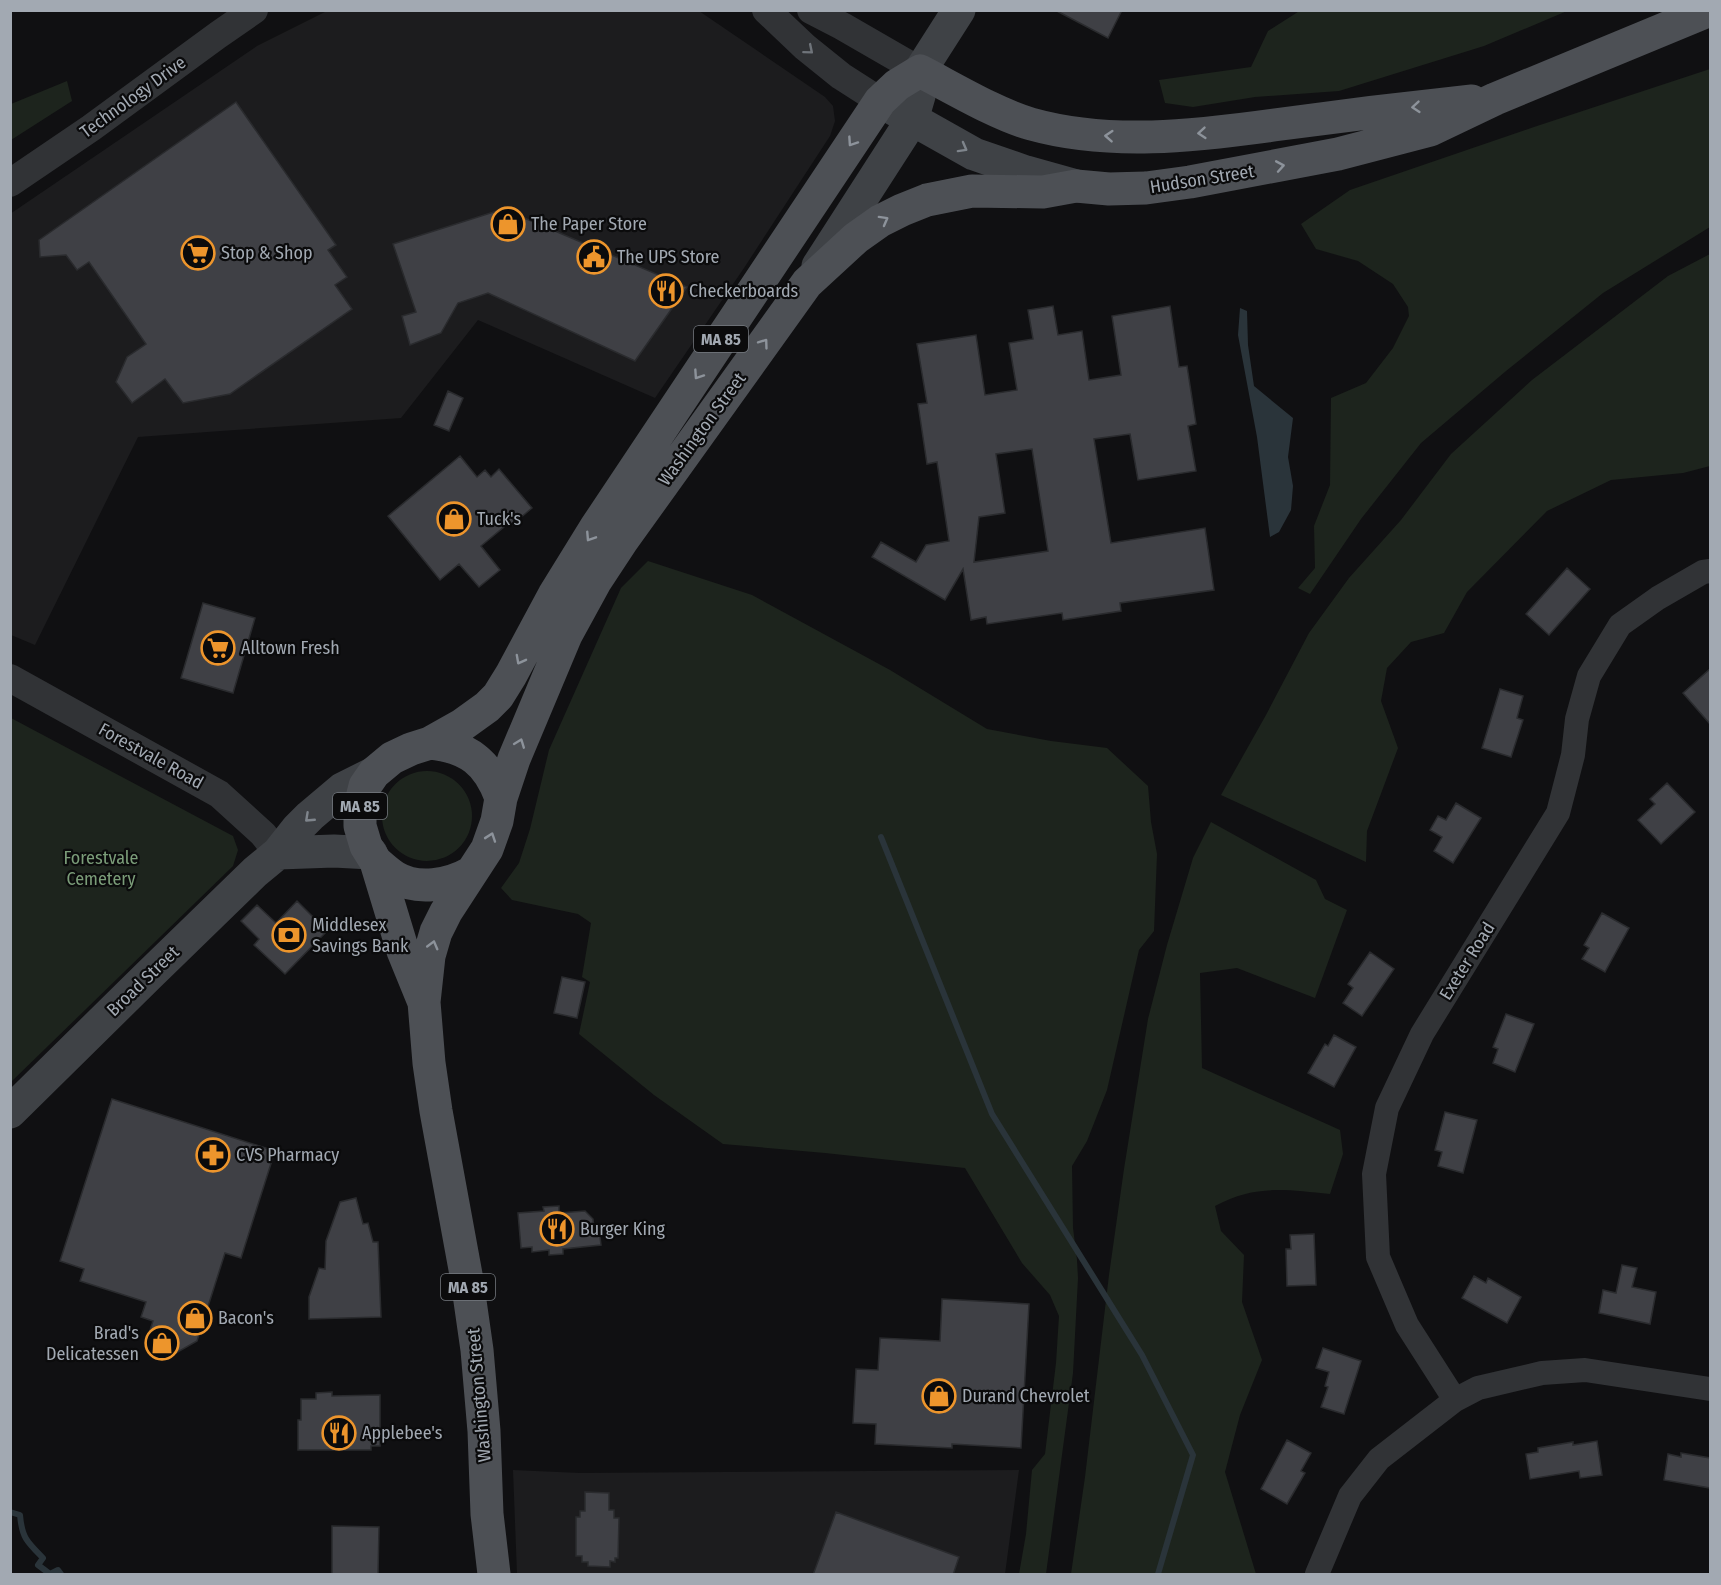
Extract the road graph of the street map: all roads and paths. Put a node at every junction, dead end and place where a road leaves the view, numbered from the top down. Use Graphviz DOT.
graph roads {
  1 [pos="254,10"];
  2 [pos="766,10"];
  3 [pos="811,10"];
  4 [pos="959,10"];
  5 [pos="1710,10"];
  6 [pos="920,71"];
  7 [pos="1495,99"];
  8 [pos="880,101"];
  9 [pos="912,120"];
  10 [pos="10,183"];
  11 [pos="1076,186"];
  12 [pos="807,283"];
  13 [pos="1710,571"];
  14 [pos="10,678"];
  15 [pos="430,743"];
  16 [pos="374,773"];
  17 [pos="501,798"];
  18 [pos="278,853"];
  19 [pos="373,858"];
  20 [pos="472,872"];
  21 [pos="424,1002"];
  22 [pos="10,1112"];
  23 [pos="1710,1389"];
  24 [pos="1455,1400"];
  25 [pos="494,1575"];
  26 [pos="1317,1575"];
  1 -- 10 [label="street, Technology Drive"];
  2 -- 8 [label="street, one-way"];
  3 -- 6 [label="street"];
  4 -- 6 [label="main road, Washington Street / MA 85"];
  5 -- 7 [label="main road, Hudson Street"];
  7 -- 6 [label="main road, Hudson Street, one-way"];
  6 -- 8 [label="main road, Washington Street / MA 85"];
  6 -- 9 [label="main road, Washington Street / MA 85"];
  11 -- 7 [label="main road, Hudson Street, one-way"];
  8 -- 9 [label="main road, Hudson Street"];
  8 -- 15 [label="main road, Washington Street / MA 85, one-way"];
  9 -- 11 [label="main road, Hudson Street, one-way"];
  9 -- 12 [label="main road, Washington Street / MA 85"];
  12 -- 11 [label="main road, one-way"];
  17 -- 12 [label="main road, Washington Street / MA 85, one-way"];
  13 -- 24 [label="street, Exeter Road"];
  14 -- 18 [label="street, Forestvale Road"];
  15 -- 16 [label="main road, Washington Street / MA 85"];
  15 -- 17 [label="main road"];
  16 -- 18 [label="main road, Broad Street, one-way"];
  16 -- 19 [label="main road, Washington Street / MA 85"];
  20 -- 17 [label="main road, Washington Street / MA 85, one-way"];
  18 -- 19 [label="main road"];
  18 -- 22 [label="main road, Broad Street"];
  19 -- 20 [label="main road"];
  19 -- 21 [label="main road, Washington Street / MA 85"];
  21 -- 20 [label="main road, Washington Street / MA 85, one-way"];
  21 -- 25 [label="main road, Washington Street / MA 85"];
  23 -- 24 [label="street"];
  24 -- 26 [label="street"];
}
